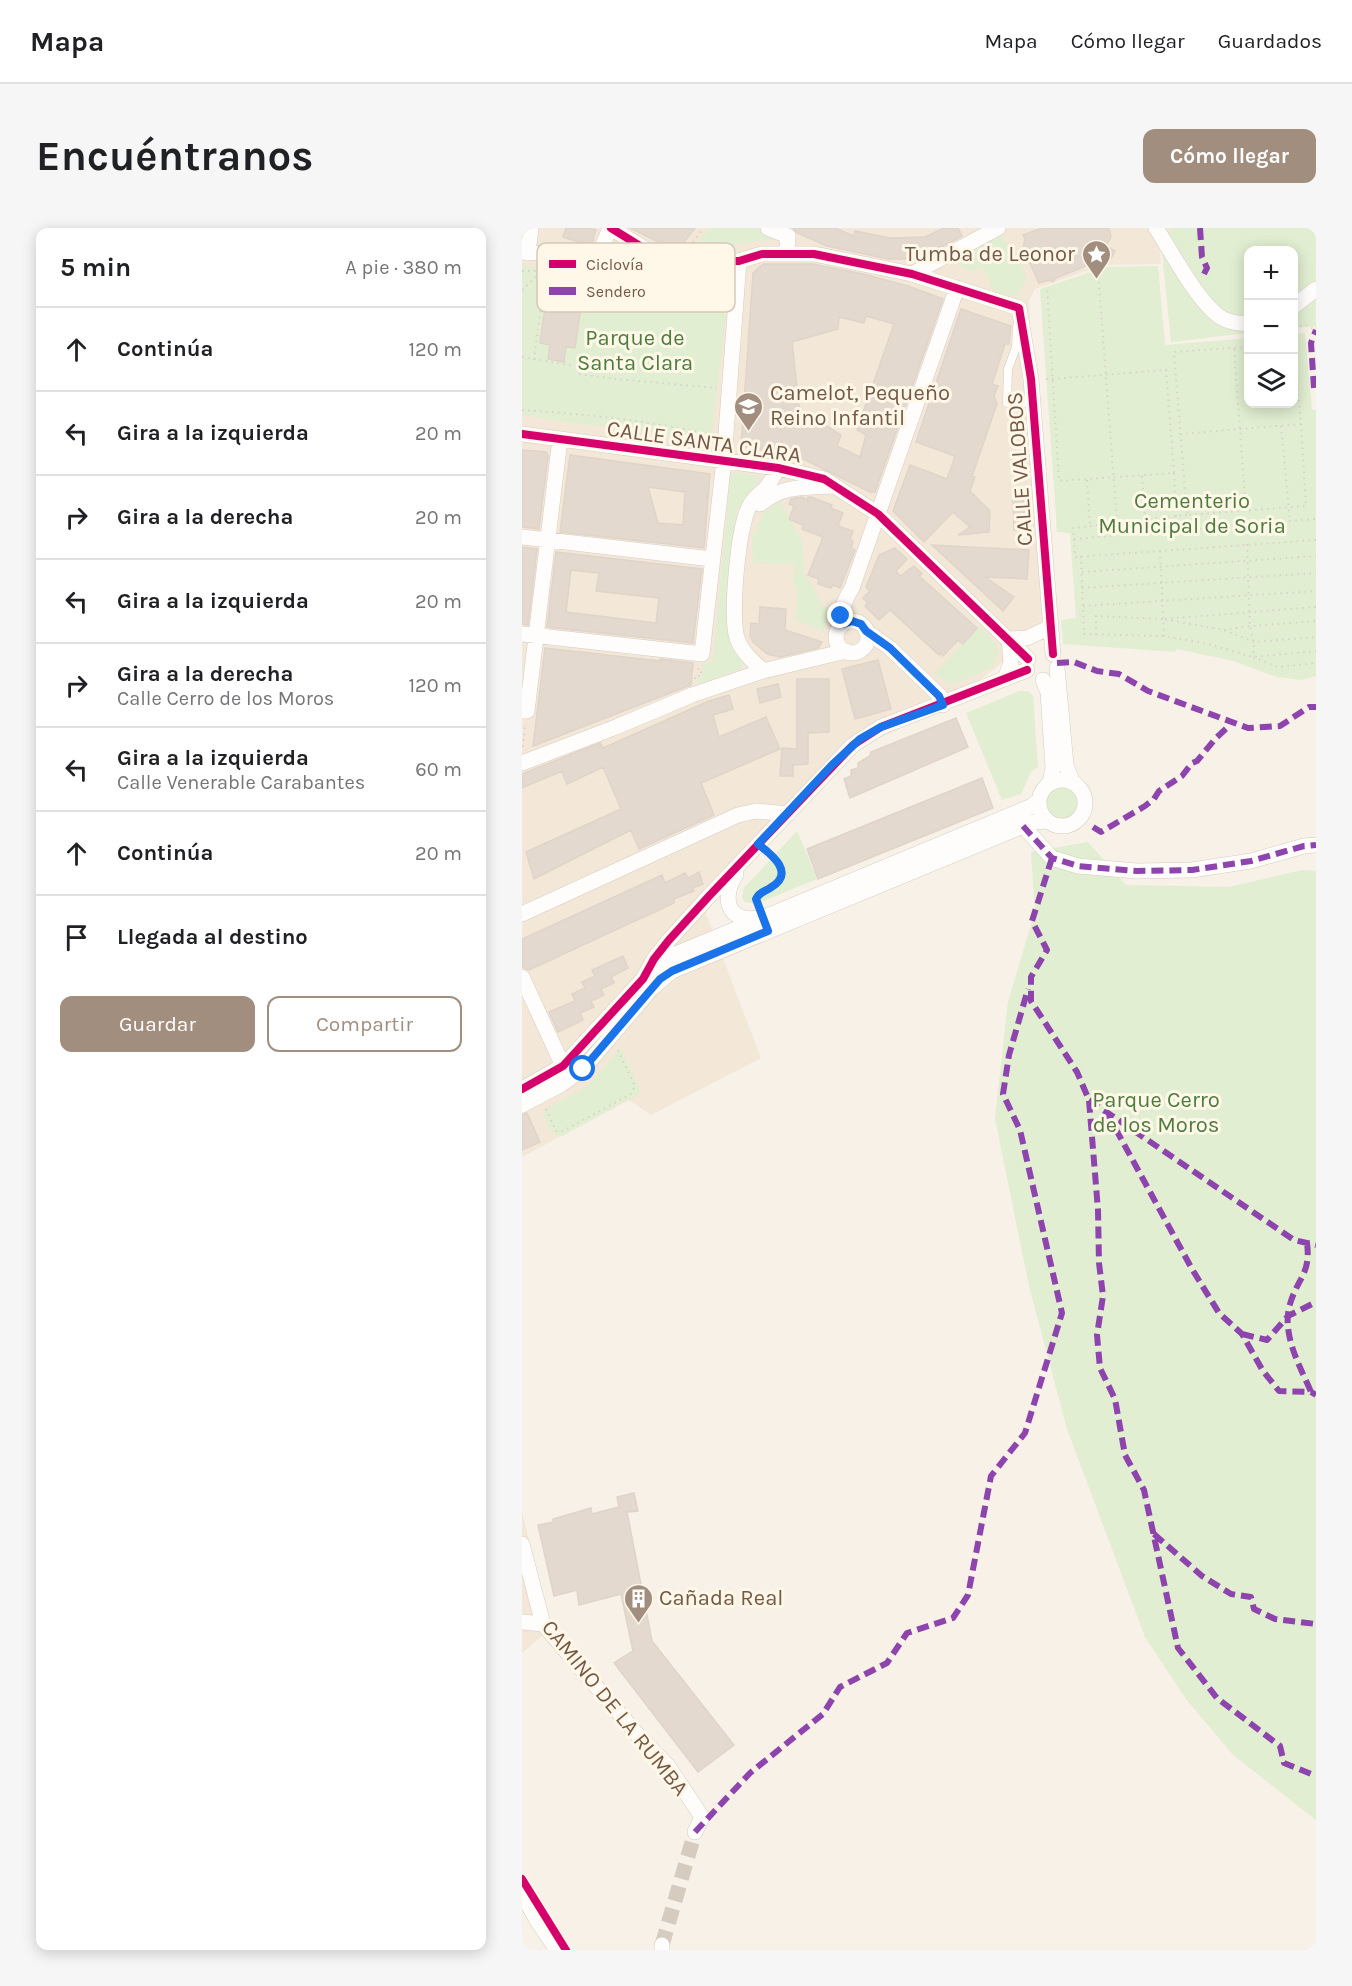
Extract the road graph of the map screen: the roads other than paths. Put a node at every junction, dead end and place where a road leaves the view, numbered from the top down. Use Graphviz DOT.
graph roads {
  1 [pos="531,228"];
  2 [pos="611,228"];
  3 [pos="768,228"];
  4 [pos="998,228"];
  5 [pos="1156,228"];
  6 [pos="604,243"];
  7 [pos="635,243"];
  8 [pos="525,252"];
  9 [pos="787,253"];
  10 [pos="735,261"];
  11 [pos="739,261"];
  12 [pos="912,274"];
  13 [pos="957,288"];
  14 [pos="1316,289"];
  15 [pos="1298,302"];
  16 [pos="1019,308"];
  17 [pos="735,309"];
  18 [pos="735,312"];
  19 [pos="1244,324"];
  20 [pos="1032,403"];
  21 [pos="522,434"];
  22 [pos="560,439"];
  23 [pos="724,460"];
  24 [pos="778,468"];
  25 [pos="833,486"];
  26 [pos="878,514"];
  27 [pos="744,518"];
  28 [pos="522,537"];
  29 [pos="548,541"];
  30 [pos="712,559"];
  31 [pos="855,625"];
  32 [pos="1051,627"];
  33 [pos="529,635"];
  34 [pos="1009,639"];
  35 [pos="841,645"];
  36 [pos="864,647"];
  37 [pos="890,648"];
  38 [pos="1041,659"];
  39 [pos="763,670"];
  40 [pos="1005,679"];
  41 [pos="943,705"];
  42 [pos="524,711"];
  43 [pos="522,763"];
  44 [pos="1072,781"];
  45 [pos="1050,783"];
  46 [pos="1039,800"];
  47 [pos="788,814"];
  48 [pos="1047,820"];
  49 [pos="1023,825"];
  50 [pos="1316,845"];
  51 [pos="748,857"];
  52 [pos="522,914"];
  53 [pos="765,917"];
  54 [pos="643,979"];
  55 [pos="523,981"];
  56 [pos="563,1066"];
  57 [pos="522,1089"];
  58 [pos="522,1105"];
  59 [pos="522,1544"];
  60 [pos="522,1622"];
  61 [pos="543,1624"];
  62 [pos="695,1832"];
  63 [pos="522,1894"];
  64 [pos="557,1950"];
  1 -- 8 [label="street"];
  2 -- 6 [label="street"];
  2 -- 7 [label="street"];
  3 -- 9 [label="street"];
  4 -- 12 [label="street"];
  5 -- 19 [label="street"];
  9 -- 11 [label="street"];
  9 -- 12 [label="street"];
  10 -- 11 [label="street"];
  11 -- 17 [label="street"];
  12 -- 13 [label="street"];
  13 -- 16 [label="street"];
  13 -- 26 [label="street"];
  14 -- 15 [label="street"];
  16 -- 20 [label="street, CALLE VALOBOS"];
  16 -- 20 [label="lane"];
  18 -- 23 [label="street"];
  20 -- 32 [label="street, CALLE VALOBOS"];
  21 -- 22 [label="street, CALLE SANTA CLARA"];
  22 -- 23 [label="street, CALLE SANTA CLARA"];
  22 -- 29 [label="street"];
  23 -- 24 [label="street, CALLE SANTA CLARA"];
  23 -- 30 [label="street"];
  24 -- 25 [label="street, CALLE SANTA CLARA"];
  24 -- 27 [label="street"];
  25 -- 26 [label="street, CALLE SANTA CLARA"];
  25 -- 27 [label="street"];
  26 -- 31 [label="street"];
  26 -- 34 [label="street, CALLE SANTA CLARA"];
  27 -- 39 [label="street"];
  28 -- 29 [label="street"];
  29 -- 30 [label="street"];
  29 -- 33 [label="street"];
  30 -- 33 [label="street"];
  31 -- 35 [label="street"];
  31 -- 36 [label="street"];
  31 -- 37 [label="street"];
  32 -- 34 [label="street"];
  32 -- 38 [label="street, CALLE VALOBOS"];
  33 -- 42 [label="street"];
  34 -- 38 [label="street, CALLE SANTA CLARA"];
  34 -- 40 [label="street"];
  35 -- 36 [label="street"];
  35 -- 39 [label="street"];
  36 -- 37 [label="street"];
  37 -- 41 [label="street"];
  38 -- 40 [label="street"];
  38 -- 44 [label="street, CALLE VALOBOS"];
  38 -- 45 [label="street, CALLE SANTA CLARA"];
  39 -- 43 [label="street"];
  40 -- 41 [label="street"];
  41 -- 47 [label="street"];
  44 -- 45 [label="street"];
  44 -- 48 [label="street"];
  45 -- 46 [label="street"];
  46 -- 48 [label="street"];
  46 -- 53 [label="street"];
  47 -- 51 [label="street"];
  47 -- 52 [label="street"];
  48 -- 49 [label="street"];
  49 -- 50 [label="street"];
  49 -- 58 [label="street"];
  51 -- 53 [label="street"];
  51 -- 54 [label="street"];
  53 -- 54 [label="street"];
  54 -- 56 [label="street"];
  55 -- 56 [label="street"];
  56 -- 57 [label="street"];
  59 -- 61 [label="street, CAMINO DE LA RUMBA"];
  60 -- 61 [label="street"];
  61 -- 62 [label="street, CAMINO DE LA RUMBA"];
  63 -- 64 [label="street"];
}
